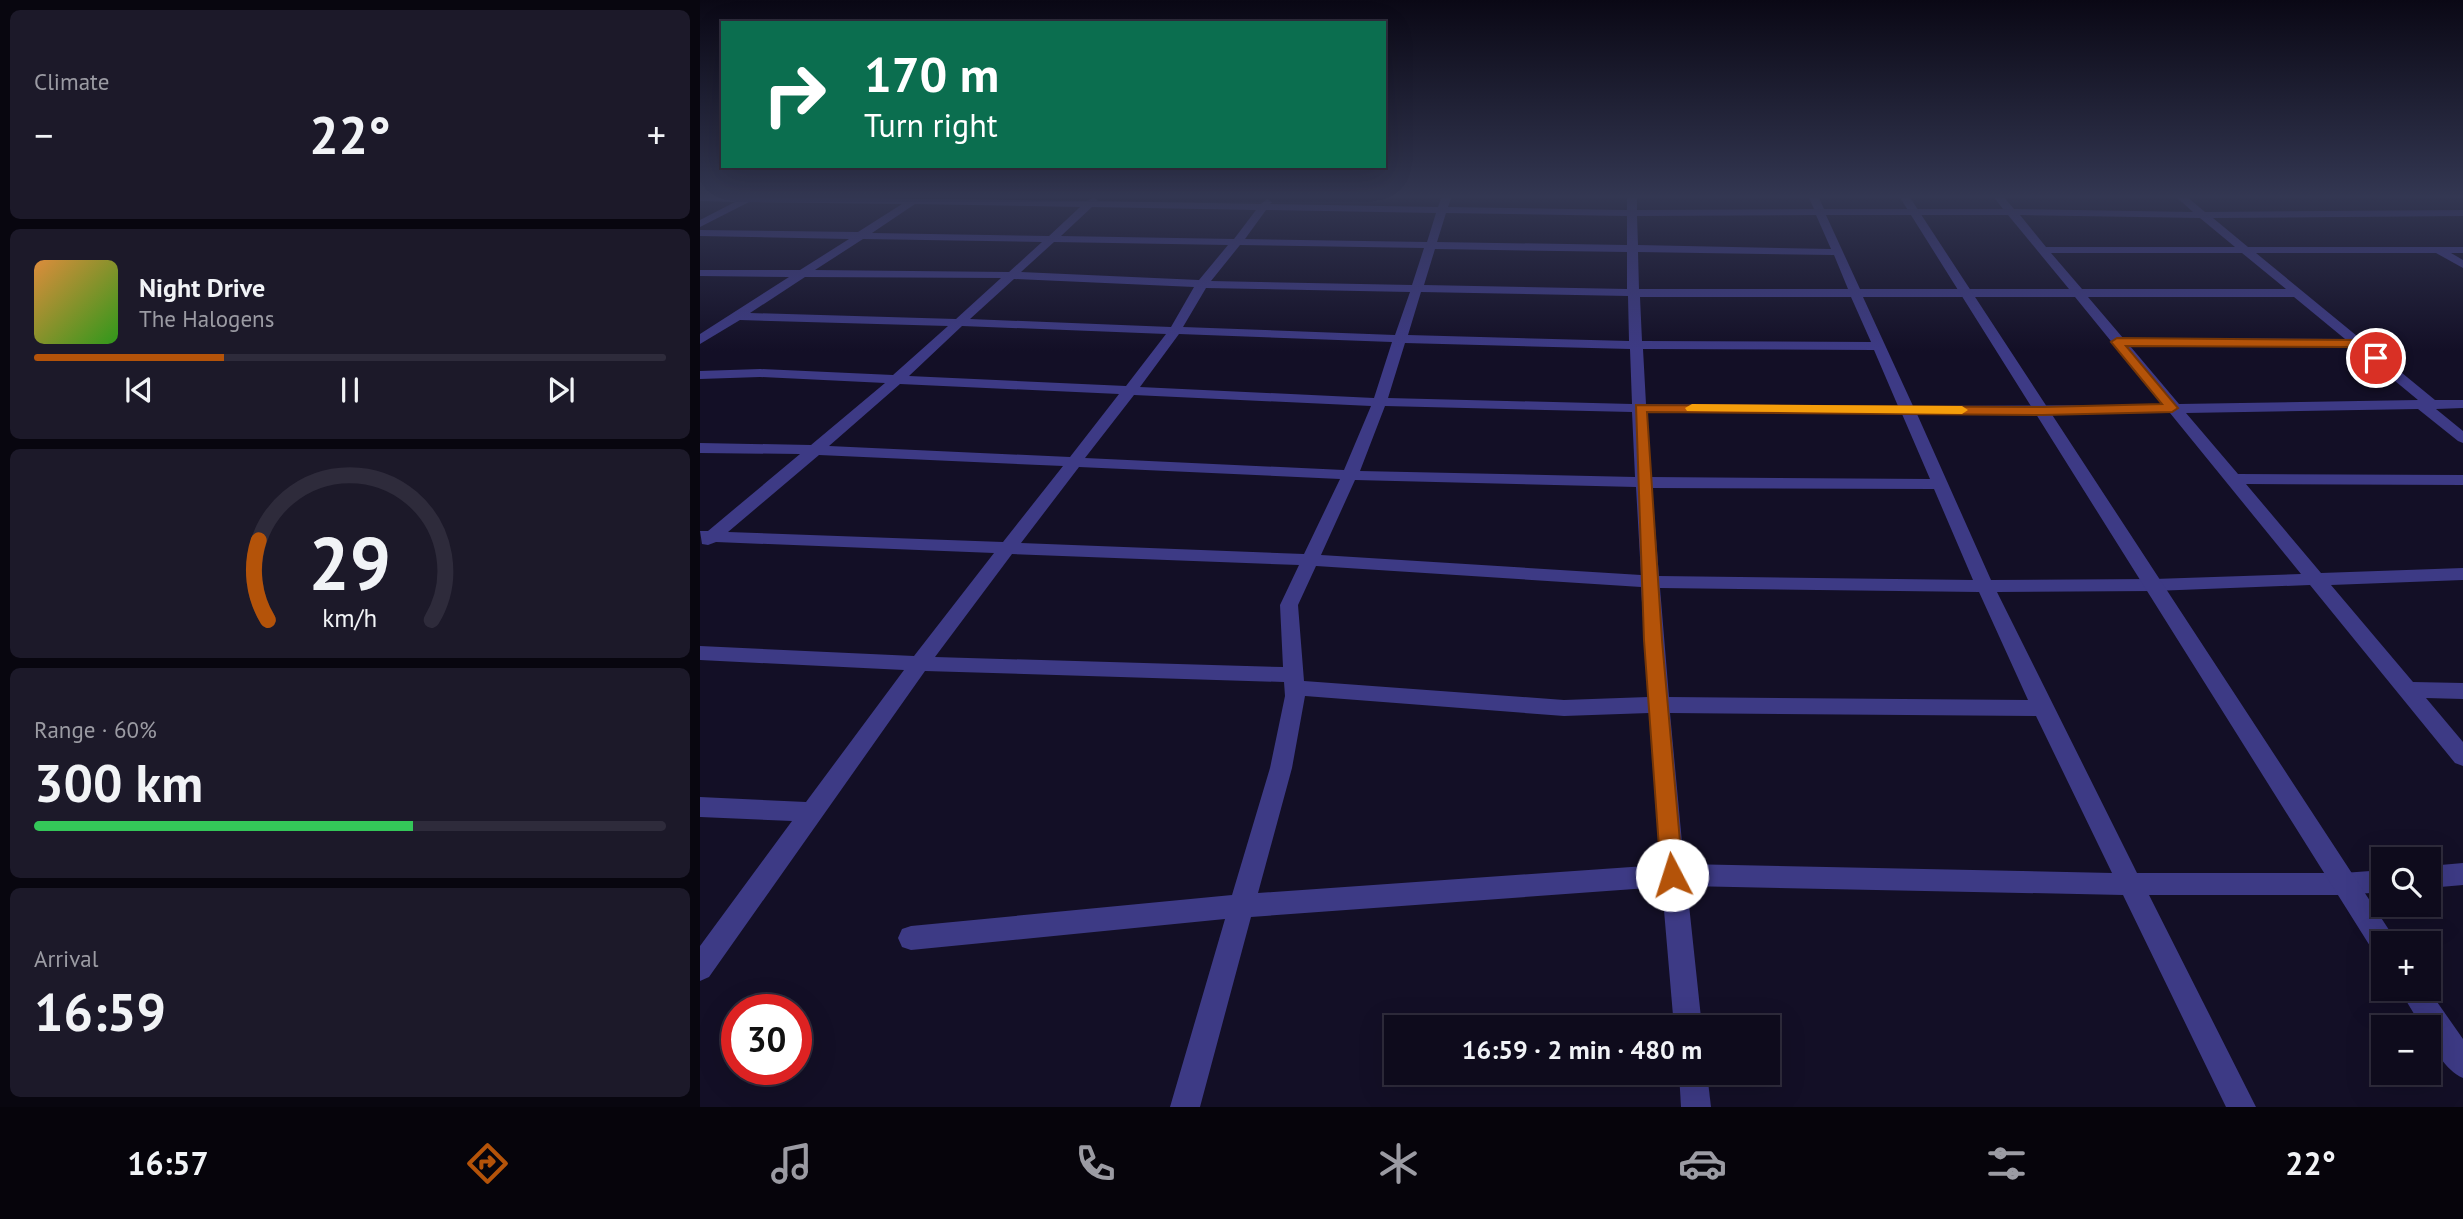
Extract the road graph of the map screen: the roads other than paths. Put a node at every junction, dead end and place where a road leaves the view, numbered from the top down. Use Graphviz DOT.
graph roads {
  1 [pos="1431,247"];
  2 [pos="841,248"];
  3 [pos="1041,248"];
  4 [pos="1232,248"];
  5 [pos="1475,248"];
  6 [pos="1836,248"];
  7 [pos="1937,248"];
  8 [pos="2244,248"];
  9 [pos="1633,250"];
  10 [pos="2041,250"];
  11 [pos="2438,250"];
  12 [pos="2463,250"];
  13 [pos="2248,251"];
  14 [pos="1838,252"];
  15 [pos="2463,265"];
  16 [pos="700,272"];
  17 [pos="804,273"];
  18 [pos="1011,275"];
  19 [pos="1202,284"];
  20 [pos="1417,290"];
  21 [pos="2075,292"];
  22 [pos="1633,293"];
  23 [pos="1856,293"];
  24 [pos="2299,293"];
  25 [pos="1967,294"];
  26 [pos="738,316"];
  27 [pos="960,321"];
  28 [pos="1174,331"];
  29 [pos="1398,339"];
  30 [pos="700,340"];
  31 [pos="2117,342"];
  32 [pos="2358,343"];
  33 [pos="1636,345"];
  34 [pos="1880,346"];
  35 [pos="700,375"];
  36 [pos="896,379"];
  37 [pos="1129,391"];
  38 [pos="1378,402"];
  39 [pos="2426,404"];
  40 [pos="2463,404"];
  41 [pos="1640,408"];
  42 [pos="2172,408"];
  43 [pos="1908,410"];
  44 [pos="2043,411"];
  45 [pos="2463,438"];
  46 [pos="700,448"];
  47 [pos="815,450"];
  48 [pos="1074,461"];
  49 [pos="1349,475"];
  50 [pos="2231,479"];
  51 [pos="2463,480"];
  52 [pos="1645,482"];
  53 [pos="1940,484"];
  54 [pos="704,540"];
  55 [pos="1007,549"];
  56 [pos="1310,560"];
  57 [pos="2463,574"];
  58 [pos="2314,580"];
  59 [pos="1650,582"];
  60 [pos="2154,585"];
  61 [pos="1986,586"];
  62 [pos="700,653"];
  63 [pos="920,664"];
  64 [pos="1294,681"];
  65 [pos="2406,690"];
  66 [pos="2463,691"];
  67 [pos="1658,705"];
  68 [pos="2043,708"];
  69 [pos="2463,757"];
  70 [pos="700,807"];
  71 [pos="812,812"];
  72 [pos="2463,874"];
  73 [pos="1672,875"];
  74 [pos="2441,876"];
  75 [pos="2371,882"];
  76 [pos="2130,884"];
  77 [pos="2343,884"];
  78 [pos="1243,906"];
  79 [pos="2374,931"];
  80 [pos="911,938"];
  81 [pos="700,968"];
  82 [pos="2421,1001"];
  83 [pos="1687,1015"];
  84 [pos="2463,1064"];
  85 [pos="1694,1085"];
  86 [pos="1185,1107"];
  87 [pos="1696,1107"];
  88 [pos="2241,1107"];
  1 -- 20 [label="street"];
  2 -- 17 [label="street"];
  3 -- 18 [label="street"];
  4 -- 19 [label="street"];
  5 -- 9 [label="street"];
  6 -- 14 [label="street"];
  7 -- 25 [label="street"];
  8 -- 13 [label="street"];
  9 -- 14 [label="street"];
  9 -- 22 [label="street"];
  10 -- 13 [label="street"];
  10 -- 21 [label="street"];
  11 -- 12 [label="street"];
  11 -- 13 [label="street"];
  11 -- 15 [label="street"];
  13 -- 24 [label="street"];
  14 -- 23 [label="street"];
  16 -- 17 [label="street"];
  17 -- 18 [label="street"];
  17 -- 26 [label="street"];
  18 -- 19 [label="street"];
  18 -- 27 [label="street"];
  19 -- 20 [label="street"];
  19 -- 28 [label="street"];
  20 -- 22 [label="street"];
  20 -- 29 [label="street"];
  21 -- 24 [label="street"];
  21 -- 25 [label="street"];
  21 -- 31 [label="street"];
  22 -- 23 [label="street"];
  22 -- 33 [label="street"];
  23 -- 25 [label="street"];
  23 -- 34 [label="street"];
  24 -- 32 [label="street"];
  25 -- 44 [label="street"];
  26 -- 27 [label="street"];
  26 -- 30 [label="street"];
  27 -- 28 [label="street"];
  27 -- 36 [label="street"];
  28 -- 29 [label="street"];
  28 -- 37 [label="street"];
  29 -- 33 [label="street"];
  29 -- 38 [label="street"];
  31 -- 32 [label="street"];
  31 -- 42 [label="street"];
  32 -- 39 [label="street"];
  33 -- 34 [label="street"];
  33 -- 41 [label="street"];
  34 -- 43 [label="street"];
  35 -- 36 [label="street"];
  36 -- 37 [label="street"];
  36 -- 47 [label="street"];
  37 -- 38 [label="street"];
  37 -- 48 [label="street"];
  38 -- 41 [label="street"];
  38 -- 49 [label="street"];
  39 -- 40 [label="street"];
  39 -- 42 [label="street"];
  39 -- 45 [label="street"];
  41 -- 43 [label="street"];
  41 -- 52 [label="street"];
  42 -- 44 [label="street"];
  42 -- 50 [label="street"];
  43 -- 44 [label="street"];
  43 -- 53 [label="street"];
  44 -- 60 [label="street"];
  46 -- 47 [label="street"];
  47 -- 48 [label="street"];
  47 -- 54 [label="street"];
  48 -- 49 [label="street"];
  48 -- 55 [label="street"];
  49 -- 52 [label="street"];
  49 -- 56 [label="street"];
  50 -- 51 [label="street"];
  50 -- 58 [label="street"];
  52 -- 53 [label="street"];
  52 -- 59 [label="street"];
  53 -- 61 [label="street"];
  54 -- 55 [label="street"];
  55 -- 56 [label="street"];
  55 -- 63 [label="street"];
  56 -- 59 [label="street"];
  56 -- 64 [label="street"];
  57 -- 58 [label="street"];
  58 -- 60 [label="street"];
  58 -- 65 [label="street"];
  59 -- 61 [label="street"];
  59 -- 67 [label="street"];
  60 -- 61 [label="street"];
  60 -- 77 [label="street"];
  61 -- 68 [label="street"];
  62 -- 63 [label="street"];
  63 -- 64 [label="street"];
  63 -- 71 [label="street"];
  64 -- 67 [label="street"];
  64 -- 78 [label="street"];
  65 -- 66 [label="street"];
  65 -- 69 [label="street"];
  67 -- 68 [label="street"];
  67 -- 73 [label="street"];
  68 -- 76 [label="street"];
  70 -- 71 [label="street"];
  71 -- 81 [label="street"];
  72 -- 74 [label="street"];
  73 -- 76 [label="street"];
  73 -- 78 [label="street"];
  73 -- 83 [label="street"];
  75 -- 77 [label="street"];
  76 -- 77 [label="street"];
  76 -- 88 [label="street"];
  77 -- 79 [label="street"];
  78 -- 80 [label="street"];
  78 -- 86 [label="street"];
  82 -- 84 [label="street"];
  85 -- 87 [label="street"];
}
